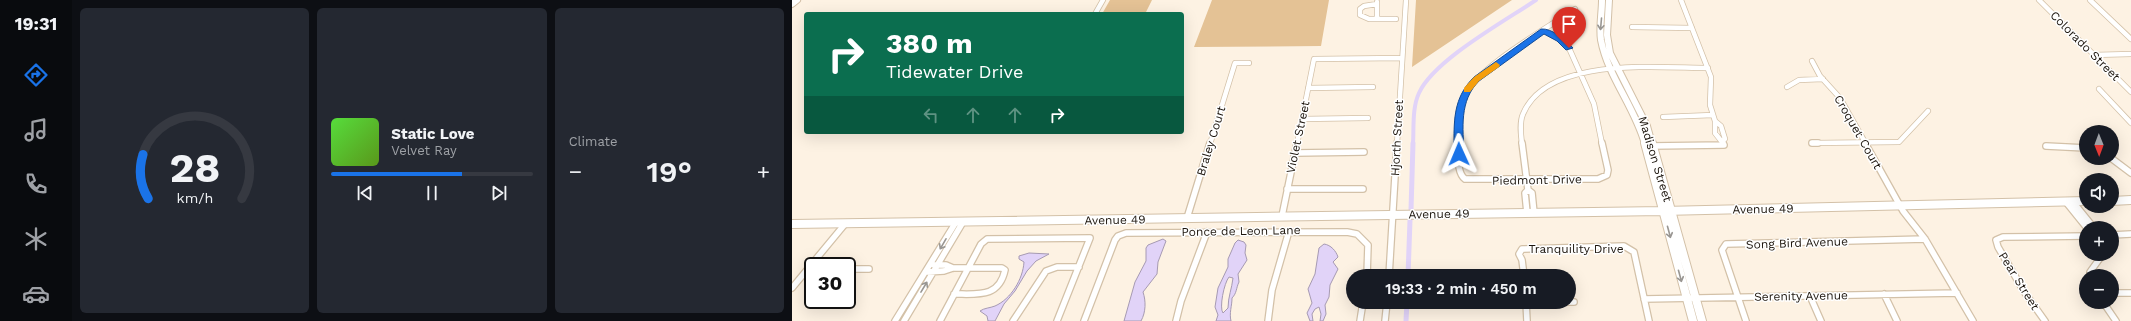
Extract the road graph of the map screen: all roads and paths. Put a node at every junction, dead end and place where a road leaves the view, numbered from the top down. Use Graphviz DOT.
graph roads {
  1 [pos="797,0"];
  2 [pos="1103,0"];
  3 [pos="1406,0"];
  4 [pos="1602,0"];
  5 [pos="1609,0"];
  6 [pos="1681,0"];
  7 [pos="2039,0"];
  8 [pos="2090,0"];
  9 [pos="792,4"];
  10 [pos="1575,9"];
  11 [pos="1096,12"];
  12 [pos="1376,19"];
  13 [pos="1396,19"];
  14 [pos="1632,27"];
  15 [pos="1692,28"];
  16 [pos="1544,31"];
  17 [pos="2131,39"];
  18 [pos="2131,54"];
  19 [pos="2093,55"];
  20 [pos="1402,58"];
  21 [pos="1812,61"];
  22 [pos="1249,63"];
  23 [pos="1708,68"];
  24 [pos="1614,70"];
  25 [pos="1580,75"];
  26 [pos="1823,79"];
  27 [pos="1373,87"];
  28 [pos="1308,88"];
  29 [pos="1786,88"];
  30 [pos="2099,89"];
  31 [pos="2131,92"];
  32 [pos="1928,111"];
  33 [pos="1663,116"];
  34 [pos="1368,118"];
  35 [pos="1714,118"];
  36 [pos="1302,119"];
  37 [pos="2131,123"];
  38 [pos="1865,142"];
  39 [pos="1812,144"];
  40 [pos="1650,146"];
  41 [pos="2046,146"];
  42 [pos="2079,147"];
  43 [pos="1364,152"];
  44 [pos="1295,153"];
  45 [pos="2119,164"];
  46 [pos="2131,173"];
  47 [pos="1527,180"];
  48 [pos="1363,189"];
  49 [pos="1287,190"];
  50 [pos="1528,190"];
  51 [pos="1525,200"];
  52 [pos="1533,200"];
  53 [pos="2131,200"];
  54 [pos="2079,201"];
  55 [pos="2119,201"];
  56 [pos="2069,202"];
  57 [pos="1900,206"];
  58 [pos="1667,211"];
  59 [pos="1530,213"];
  60 [pos="1393,214"];
  61 [pos="1282,216"];
  62 [pos="1187,218"];
  63 [pos="2082,221"];
  64 [pos="2087,221"];
  65 [pos="959,222"];
  66 [pos="845,224"];
  67 [pos="792,225"];
  68 [pos="1289,231"];
  69 [pos="1206,232"];
  70 [pos="2131,234"];
  71 [pos="2119,235"];
  72 [pos="2079,236"];
  73 [pos="1925,239"];
  74 [pos="816,257"];
  75 [pos="2100,261"];
  76 [pos="934,265"];
  77 [pos="1080,267"];
  78 [pos="953,268"];
  79 [pos="968,268"];
  80 [pos="856,269"];
  81 [pos="869,269"];
  82 [pos="1367,269"];
  83 [pos="1389,269"];
  84 [pos="1523,269"];
  85 [pos="2093,269"];
  86 [pos="804,272"];
  87 [pos="930,272"];
  88 [pos="792,288"];
  89 [pos="1957,293"];
  90 [pos="2131,293"];
  91 [pos="954,294"];
  92 [pos="1884,294"];
  93 [pos="2119,294"];
  94 [pos="1810,296"];
  95 [pos="1738,298"];
  96 [pos="1644,299"];
  97 [pos="1687,299"];
  98 [pos="1696,299"];
  99 [pos="1362,309"];
  100 [pos="1387,309"];
  101 [pos="1526,309"];
  102 [pos="2108,309"];
  103 [pos="895,321"];
  104 [pos="904,321"];
  105 [pos="940,321"];
  106 [pos="1013,321"];
  107 [pos="1057,321"];
  108 [pos="1084,321"];
  109 [pos="1176,321"];
  110 [pos="1268,321"];
  111 [pos="1360,321"];
  112 [pos="1386,321"];
  113 [pos="1527,321"];
  114 [pos="1649,321"];
  115 [pos="1692,321"];
  116 [pos="1702,321"];
  117 [pos="1746,321"];
  118 [pos="1821,321"];
  119 [pos="1898,321"];
  120 [pos="1973,321"];
  121 [pos="2045,321"];
  122 [pos="2116,321"];
  1 -- 9 [label="street"];
  2 -- 11 [label="street"];
  3 -- 20 [label="street, Hjorth Street"];
  4 -- 24 [label="street, Madison Street, one-way"];
  5 -- 24 [label="street, Madison Street"];
  6 -- 15 [label="street"];
  7 -- 19 [label="street, Colorado Street"];
  8 -- 17 [label="street"];
  10 -- 16 [label="street"];
  12 -- 12 [label="street"];
  12 -- 13 [label="street"];
  14 -- 15 [label="street"];
  15 -- 23 [label="street"];
  16 -- 25 [label="street"];
  16 -- 47 [label="street, Piedmont Drive"];
  18 -- 19 [label="street"];
  19 -- 31 [label="street, Colorado Street"];
  20 -- 28 [label="street, Violet Street"];
  20 -- 60 [label="street, Hjorth Street"];
  21 -- 26 [label="street, Croquet Court"];
  22 -- 62 [label="street, Braley Court"];
  23 -- 24 [label="street"];
  23 -- 35 [label="street"];
  24 -- 25 [label="street"];
  24 -- 40 [label="street, Madison Street"];
  25 -- 47 [label="street"];
  25 -- 47 [label="street, Piedmont Drive"];
  26 -- 29 [label="street"];
  26 -- 38 [label="street, Croquet Court"];
  27 -- 28 [label="street"];
  28 -- 36 [label="street, Violet Street"];
  30 -- 37 [label="street"];
  32 -- 38 [label="street"];
  33 -- 35 [label="street"];
  34 -- 36 [label="street"];
  35 -- 40 [label="street"];
  36 -- 44 [label="street, Violet Street"];
  38 -- 39 [label="street"];
  38 -- 57 [label="street, Croquet Court"];
  40 -- 58 [label="street, Madison Street"];
  41 -- 42 [label="street"];
  43 -- 44 [label="street"];
  44 -- 49 [label="street, Violet Street"];
  45 -- 46 [label="street"];
  47 -- 50 [label="street"];
  48 -- 49 [label="street"];
  49 -- 61 [label="street, Violet Street"];
  50 -- 51 [label="street"];
  50 -- 52 [label="street"];
  51 -- 52 [label="street"];
  51 -- 59 [label="street"];
  52 -- 59 [label="street"];
  53 -- 55 [label="street"];
  54 -- 56 [label="street, Avenue 49"];
  56 -- 57 [label="street, Avenue 49"];
  56 -- 63 [label="street"];
  56 -- 64 [label="street"];
  57 -- 58 [label="street, Avenue 49"];
  57 -- 73 [label="street, Croquet Court"];
  58 -- 59 [label="street, Avenue 49"];
  58 -- 97 [label="street, Madison Street, one-way"];
  58 -- 98 [label="street, Madison Street"];
  59 -- 60 [label="street, Avenue 49"];
  60 -- 61 [label="street, Avenue 49"];
  60 -- 83 [label="street, Hjorth Street"];
  61 -- 62 [label="street, Avenue 49"];
  62 -- 65 [label="street, Avenue 49"];
  65 -- 66 [label="street, Avenue 49"];
  65 -- 76 [label="street"];
  66 -- 67 [label="street, Avenue 49"];
  66 -- 74 [label="street"];
  68 -- 69 [label="street, Ponce de Leon Lane"];
  68 -- 82 [label="street, Ponce de Leon Lane"];
  68 -- 110 [label="street"];
  69 -- 108 [label="street, Ponce de Leon Lane"];
  69 -- 109 [label="street"];
  70 -- 71 [label="street"];
  72 -- 121 [label="street, Pear Street"];
  73 -- 89 [label="street, Croquet Court"];
  73 -- 95 [label="street, Song Bird Avenue"];
  75 -- 85 [label="street"];
  76 -- 78 [label="street"];
  76 -- 87 [label="street"];
  77 -- 79 [label="street"];
  77 -- 106 [label="street"];
  77 -- 107 [label="street"];
  78 -- 79 [label="street"];
  78 -- 87 [label="street"];
  79 -- 91 [label="street"];
  79 -- 91 [label="street"];
  80 -- 81 [label="street"];
  84 -- 96 [label="street, Tranquility Drive"];
  86 -- 88 [label="street"];
  87 -- 103 [label="street"];
  104 -- 87 [label="street, one-way"];
  89 -- 92 [label="street, Serenity Avenue"];
  89 -- 120 [label="street, Croquet Court"];
  90 -- 93 [label="street"];
  91 -- 105 [label="street"];
  92 -- 94 [label="street, Serenity Avenue"];
  92 -- 119 [label="street"];
  94 -- 95 [label="street, Serenity Avenue"];
  94 -- 118 [label="street"];
  95 -- 98 [label="street, Serenity Avenue"];
  95 -- 117 [label="street"];
  96 -- 97 [label="street, Serenity Avenue"];
  96 -- 114 [label="street"];
  97 -- 98 [label="street, Serenity Avenue"];
  97 -- 115 [label="street, Madison Street"];
  98 -- 116 [label="street, Madison Street"];
  99 -- 111 [label="street"];
  100 -- 112 [label="street"];
  101 -- 113 [label="street"];
  102 -- 122 [label="street"];
}
